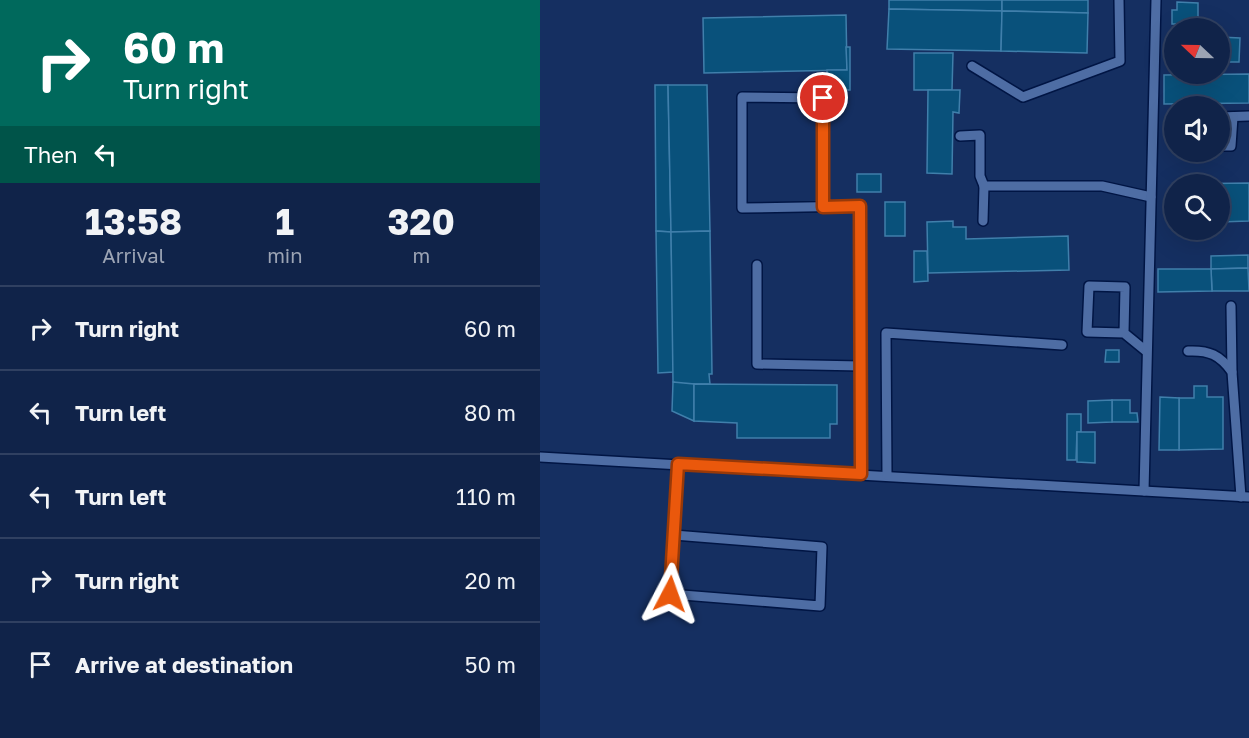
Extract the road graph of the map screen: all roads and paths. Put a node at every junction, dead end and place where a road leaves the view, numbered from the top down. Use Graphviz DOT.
graph roads {
  1 [pos="1119,0"];
  2 [pos="1156,0"];
  3 [pos="972,66"];
  4 [pos="1249,116"];
  5 [pos="1233,117"];
  6 [pos="960,136"];
  7 [pos="1230,146"];
  8 [pos="984,186"];
  9 [pos="1151,197"];
  10 [pos="823,207"];
  11 [pos="983,220"];
  12 [pos="758,265"];
  13 [pos="1231,306"];
  14 [pos="1124,333"];
  15 [pos="1062,345"];
  16 [pos="1146,351"];
  17 [pos="1188,351"];
  18 [pos="861,366"];
  19 [pos="1232,372"];
  20 [pos="540,457"];
  21 [pos="678,464"];
  22 [pos="861,474"];
  23 [pos="887,475"];
  24 [pos="1144,491"];
  25 [pos="1245,497"];
  26 [pos="674,535"];
  1 -- 3 [label="lane"];
  2 -- 9 [label="lane"];
  4 -- 5 [label="lane"];
  5 -- 7 [label="lane"];
  6 -- 8 [label="lane"];
  8 -- 9 [label="lane"];
  8 -- 11 [label="lane"];
  9 -- 16 [label="lane"];
  10 -- 10 [label="lane"];
  10 -- 18 [label="lane"];
  12 -- 18 [label="lane"];
  13 -- 19 [label="lane"];
  14 -- 14 [label="lane"];
  14 -- 16 [label="lane"];
  15 -- 23 [label="lane"];
  16 -- 24 [label="lane"];
  17 -- 19 [label="lane"];
  18 -- 22 [label="lane"];
  19 -- 25 [label="lane"];
  20 -- 21 [label="lane"];
  21 -- 22 [label="lane"];
  21 -- 26 [label="lane"];
  22 -- 23 [label="lane"];
  23 -- 24 [label="lane"];
  24 -- 25 [label="lane"];
  26 -- 26 [label="lane"];
}
